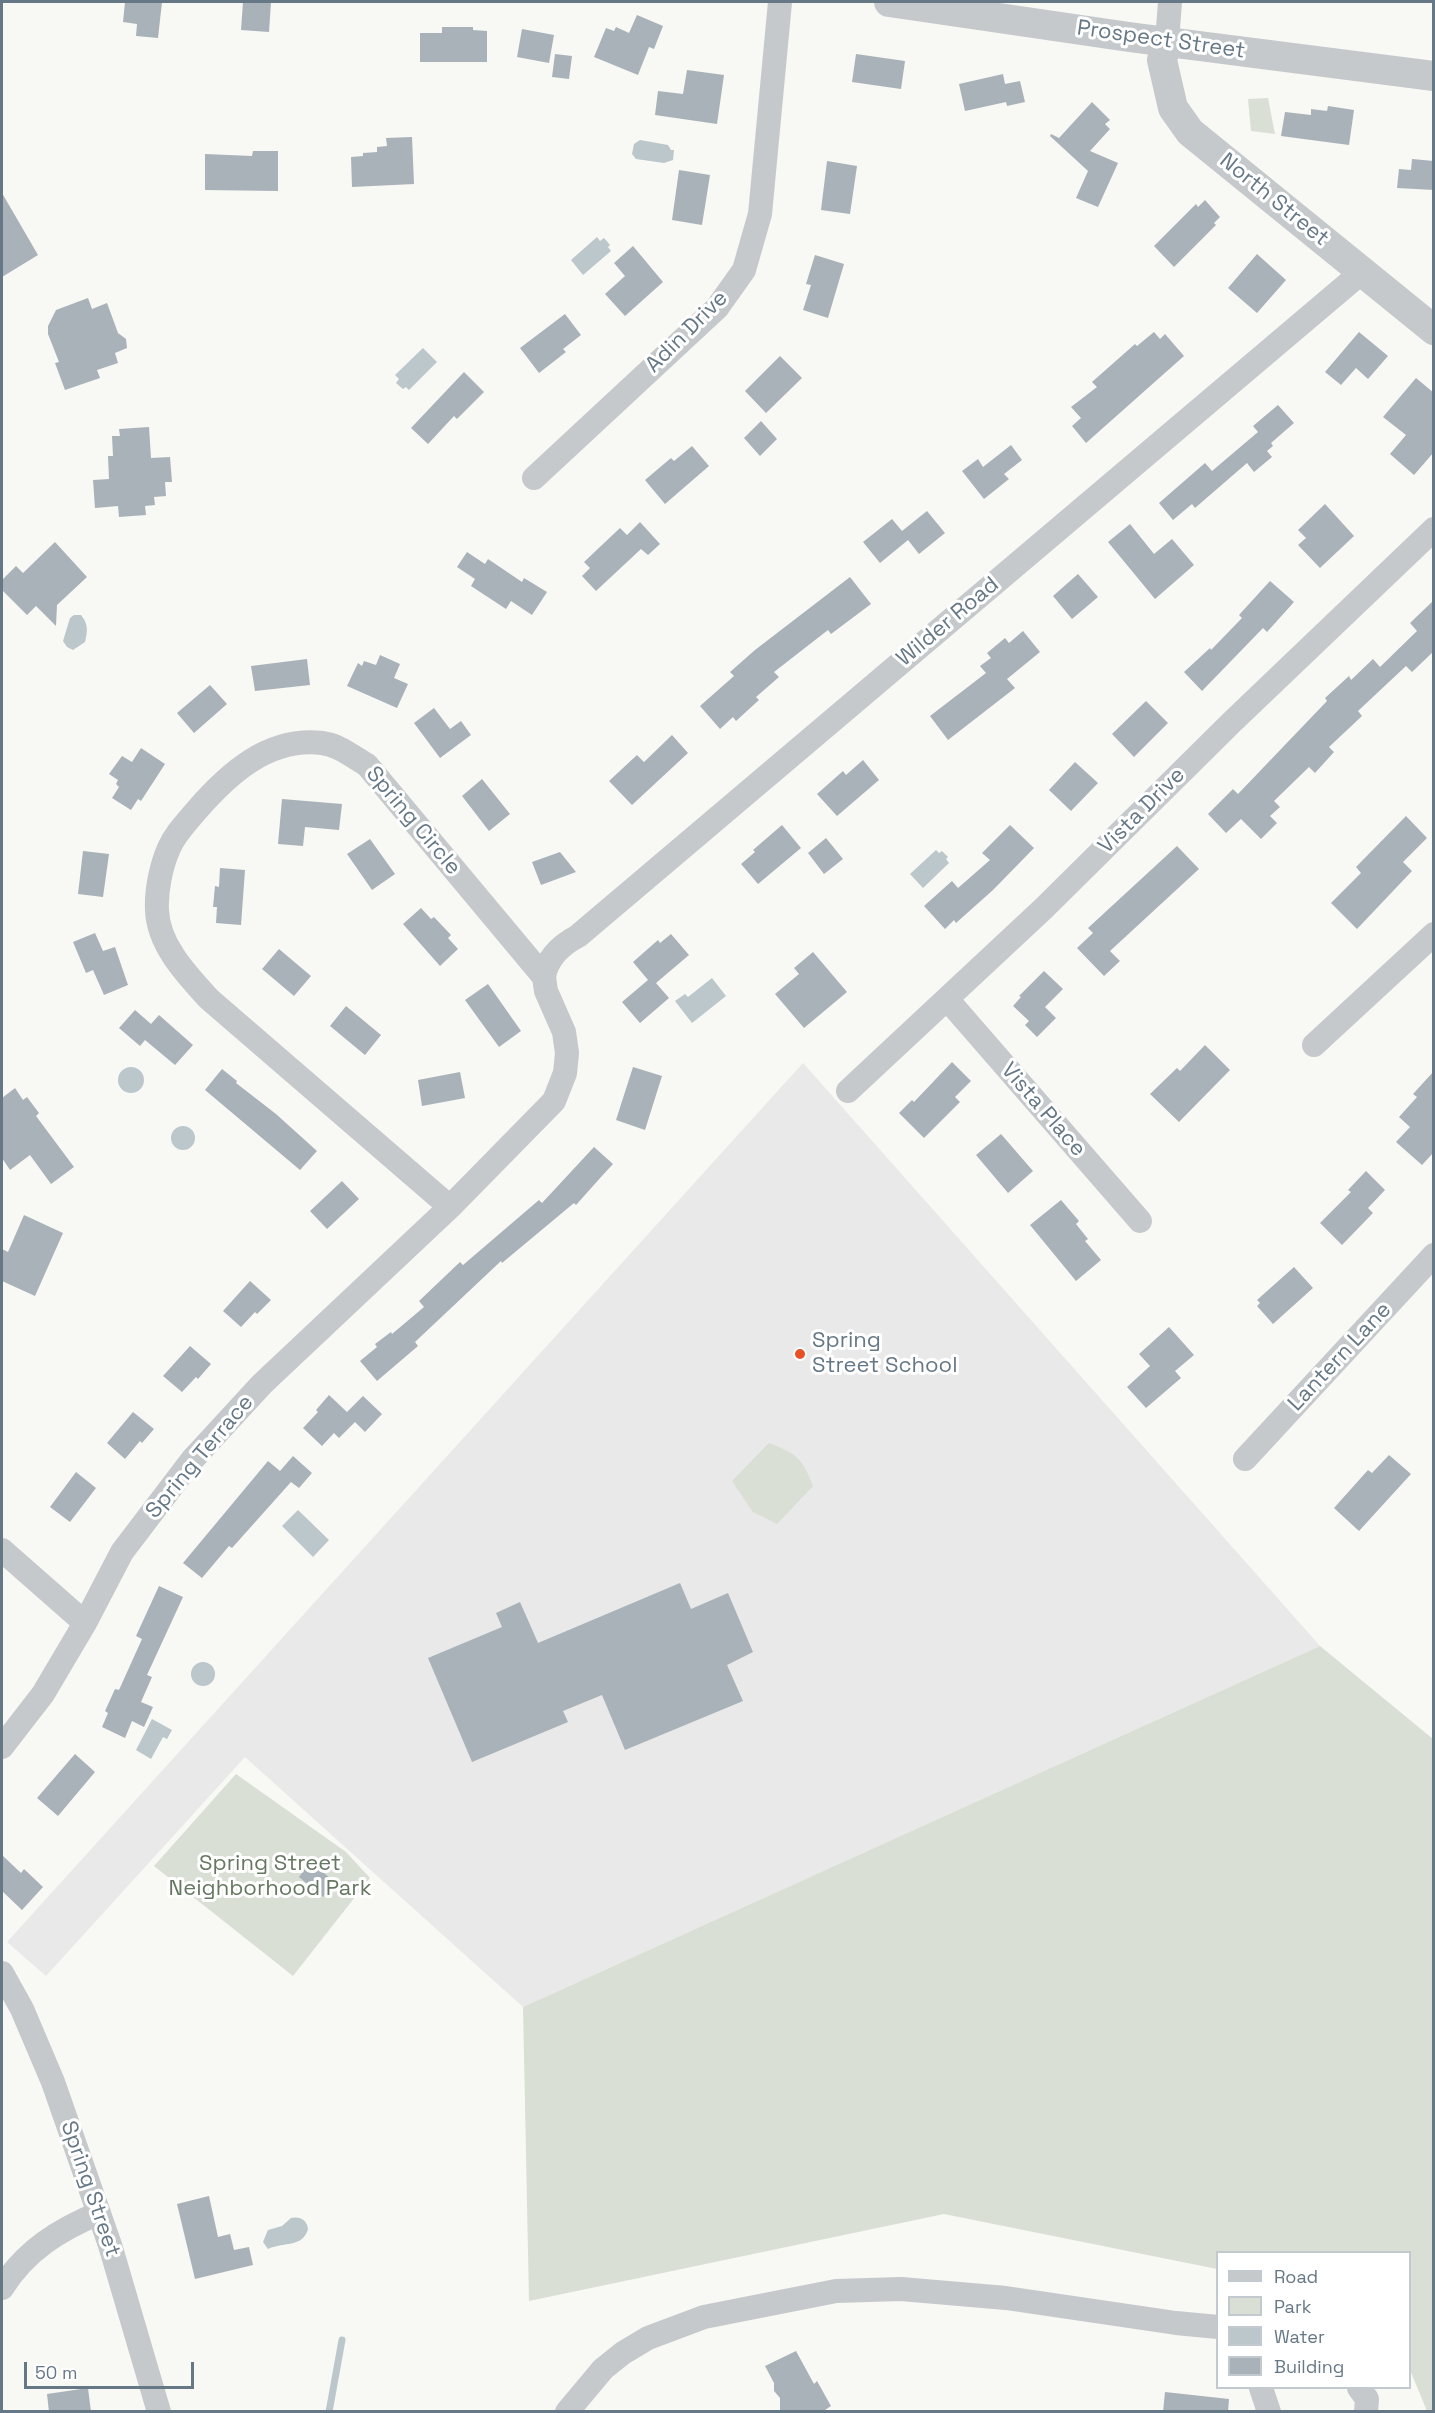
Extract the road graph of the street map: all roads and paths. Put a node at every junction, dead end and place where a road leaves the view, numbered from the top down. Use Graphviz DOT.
graph roads {
  1 [pos="780,2"];
  2 [pos="889,2"];
  3 [pos="1170,2"];
  4 [pos="1167,42"];
  5 [pos="1434,76"];
  6 [pos="1362,272"];
  7 [pos="1434,330"];
  8 [pos="534,478"];
  9 [pos="1434,529"];
  10 [pos="1434,934"];
  11 [pos="544,977"];
  12 [pos="947,999"];
  13 [pos="1314,1045"];
  14 [pos="848,1091"];
  15 [pos="450,1207"];
  16 [pos="1140,1221"];
  17 [pos="1434,1255"];
  18 [pos="1245,1459"];
  19 [pos="2,1550"];
  20 [pos="85,1623"];
  21 [pos="2,1747"];
  22 [pos="2,1973"];
  23 [pos="99,2213"];
  24 [pos="2,2288"];
  25 [pos="1216,2327"];
  26 [pos="1261,2389"];
  27 [pos="1360,2389"];
  28 [pos="159,2412"];
  29 [pos="567,2412"];
  30 [pos="1269,2412"];
  31 [pos="1366,2412"];
  1 -- 8 [label="street, Adin Drive"];
  2 -- 4 [label="street, Prospect Street"];
  3 -- 4 [label="street"];
  4 -- 5 [label="street, Prospect Street"];
  4 -- 6 [label="street, North Street"];
  6 -- 7 [label="street, North Street"];
  6 -- 11 [label="street, Wilder Road"];
  9 -- 12 [label="street, Vista Drive"];
  10 -- 13 [label="street"];
  11 -- 15 [label="street, Spring Circle"];
  11 -- 15 [label="street, Spring Circle"];
  12 -- 14 [label="street, Vista Drive"];
  12 -- 16 [label="street, Vista Place"];
  15 -- 20 [label="street, Spring Terrace"];
  17 -- 18 [label="street, Lantern Lane"];
  19 -- 20 [label="street"];
  20 -- 21 [label="street, Spring Terrace"];
  22 -- 23 [label="street, Spring Street"];
  23 -- 24 [label="street"];
  23 -- 28 [label="street, Spring Street"];
  25 -- 29 [label="street"];
  26 -- 30 [label="street"];
  27 -- 31 [label="street"];
}
